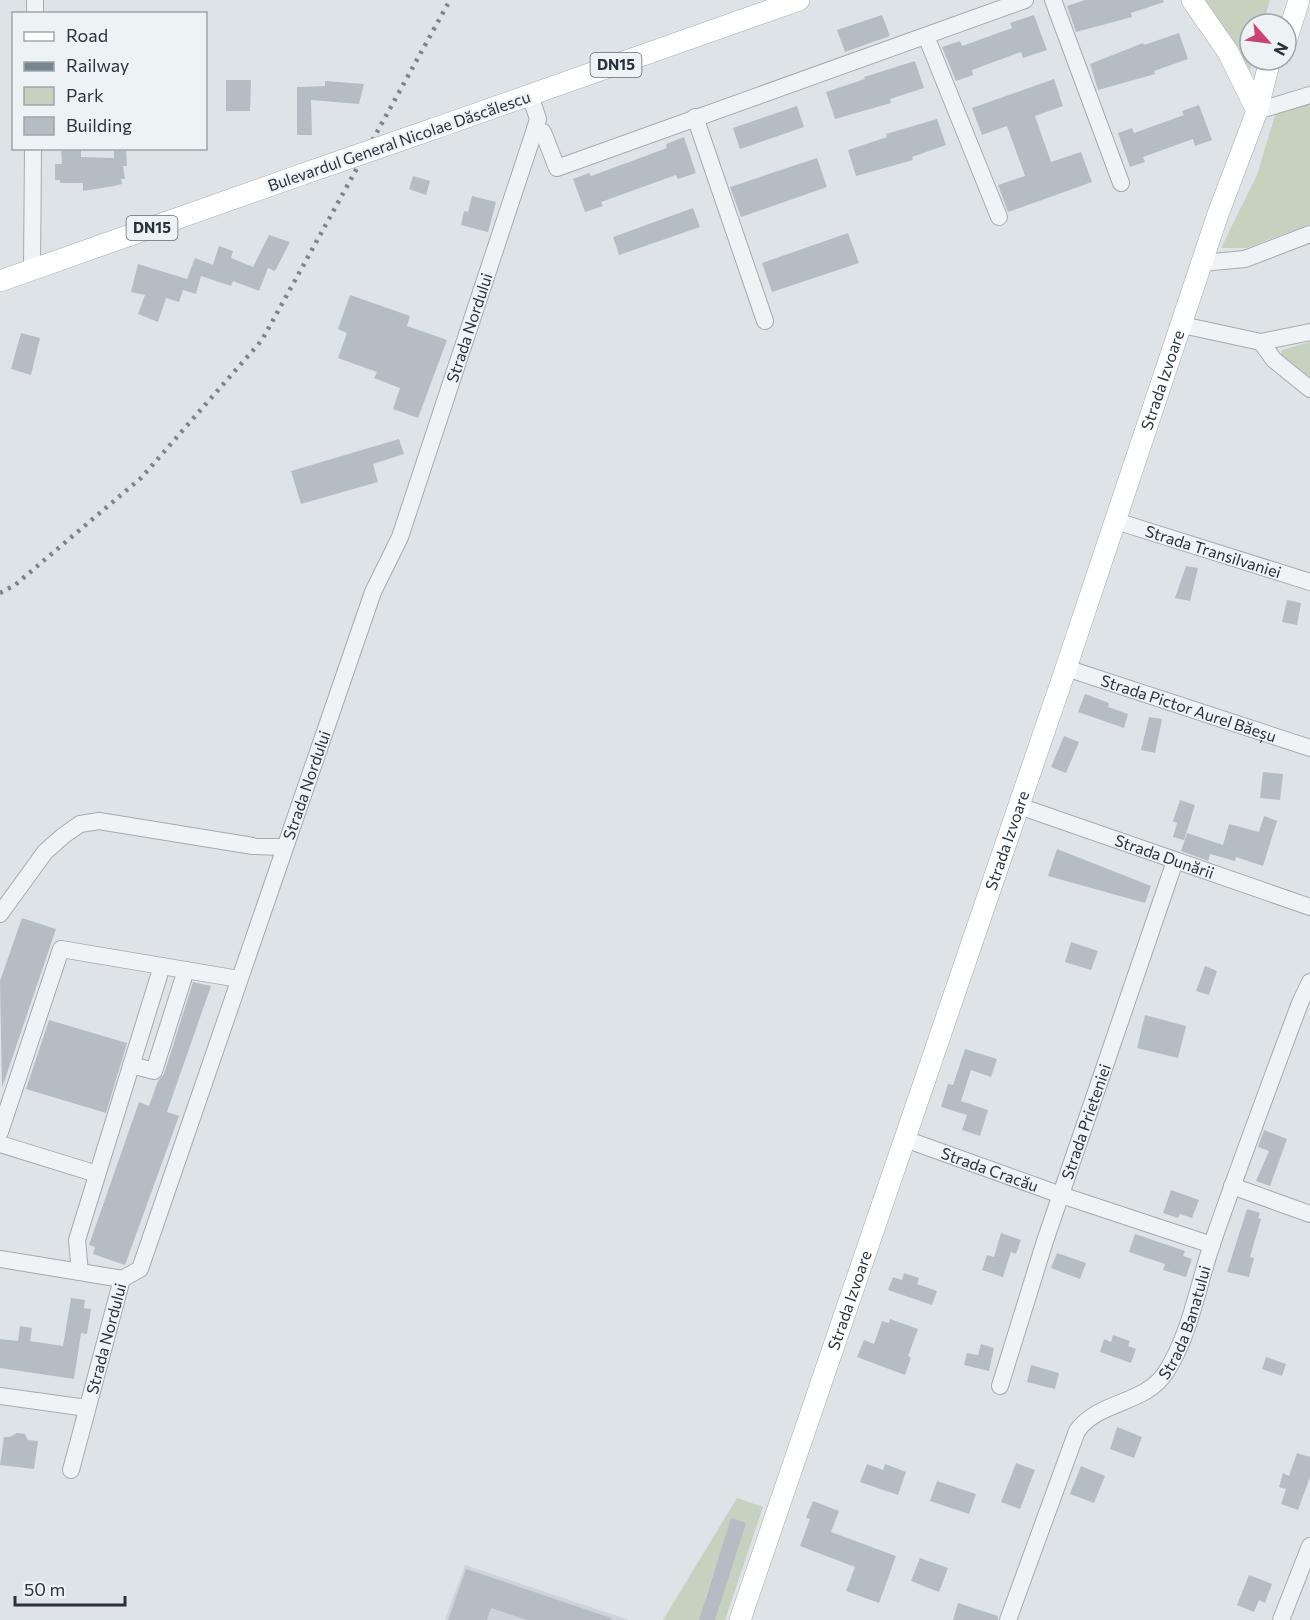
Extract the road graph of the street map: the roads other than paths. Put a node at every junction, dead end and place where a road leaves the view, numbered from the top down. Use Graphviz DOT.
graph roads {
  1 [pos="799,0"];
  2 [pos="1025,0"];
  3 [pos="1053,0"];
  4 [pos="1192,0"];
  5 [pos="926,36"];
  6 [pos="1267,72"];
  7 [pos="1275,72"];
  8 [pos="530,95"];
  9 [pos="1310,95"];
  10 [pos="1257,111"];
  11 [pos="695,117"];
  12 [pos="535,129"];
  13 [pos="33,150"];
  14 [pos="1121,183"];
  15 [pos="999,217"];
  16 [pos="1310,234"];
  17 [pos="1202,263"];
  18 [pos="32,270"];
  19 [pos="0,281"];
  20 [pos="765,321"];
  21 [pos="1182,326"];
  22 [pos="1310,332"];
  23 [pos="1261,342"];
  24 [pos="1310,389"];
  25 [pos="1116,521"];
  26 [pos="1310,582"];
  27 [pos="1066,668"];
  28 [pos="1310,748"];
  29 [pos="1019,806"];
  30 [pos="284,847"];
  31 [pos="1175,861"];
  32 [pos="1310,907"];
  33 [pos="0,914"];
  34 [pos="162,966"];
  35 [pos="186,970"];
  36 [pos="239,979"];
  37 [pos="1310,982"];
  38 [pos="131,1065"];
  39 [pos="0,1132"];
  40 [pos="905,1138"];
  41 [pos="0,1144"];
  42 [pos="97,1173"];
  43 [pos="1232,1186"];
  44 [pos="1061,1195"];
  45 [pos="1310,1214"];
  46 [pos="1212,1245"];
  47 [pos="0,1259"];
  48 [pos="80,1272"];
  49 [pos="122,1279"];
  50 [pos="1000,1386"];
  51 [pos="0,1396"];
  52 [pos="87,1408"];
  53 [pos="71,1470"];
  54 [pos="1310,1546"];
  55 [pos="740,1620"];
  56 [pos="1008,1620"];
  57 [pos="1281,1620"];
  1 -- 8 [label="main road, Bulevardul General Nicolae Dăscălescu / DN15"];
  2 -- 5 [label="street"];
  3 -- 14 [label="street"];
  4 -- 10 [label="main road"];
  5 -- 11 [label="street"];
  5 -- 15 [label="street"];
  6 -- 10 [label="main road, Strada Izvoare"];
  7 -- 10 [label="main road"];
  8 -- 12 [label="street, Strada Nordului"];
  8 -- 18 [label="main road, Bulevardul General Nicolae Dăscălescu / DN15, bridge"];
  9 -- 10 [label="street"];
  10 -- 17 [label="main road, Strada Izvoare"];
  11 -- 12 [label="street"];
  11 -- 20 [label="street"];
  12 -- 30 [label="street, Strada Nordului"];
  13 -- 18 [label="street"];
  16 -- 17 [label="street"];
  17 -- 21 [label="main road, Strada Izvoare"];
  18 -- 19 [label="main road, Bulevardul General Nicolae Dăscălescu / DN15"];
  21 -- 23 [label="street"];
  21 -- 25 [label="main road, Strada Izvoare"];
  22 -- 23 [label="street"];
  23 -- 24 [label="street"];
  25 -- 26 [label="street, Strada Transilvaniei"];
  25 -- 27 [label="main road, Strada Izvoare"];
  27 -- 28 [label="street, Strada Pictor Aurel Băeșu"];
  27 -- 29 [label="main road, Strada Izvoare"];
  29 -- 31 [label="street, Strada Dunării"];
  29 -- 40 [label="main road, Strada Izvoare"];
  30 -- 33 [label="street"];
  30 -- 36 [label="street, Strada Nordului"];
  31 -- 32 [label="street, Strada Dunării"];
  31 -- 44 [label="street, Strada Prieteniei"];
  34 -- 35 [label="street"];
  34 -- 38 [label="street"];
  34 -- 39 [label="street"];
  35 -- 36 [label="street"];
  35 -- 38 [label="street"];
  36 -- 49 [label="street, Strada Nordului"];
  37 -- 43 [label="street, Strada Banatului"];
  38 -- 42 [label="street"];
  40 -- 44 [label="street, Strada Cracău"];
  40 -- 55 [label="main road, Strada Izvoare"];
  41 -- 42 [label="street"];
  42 -- 48 [label="street"];
  43 -- 45 [label="street"];
  43 -- 46 [label="street, Strada Banatului"];
  44 -- 46 [label="street, Strada Cracău"];
  44 -- 50 [label="street, Strada Prieteniei"];
  46 -- 56 [label="street, Strada Banatului"];
  47 -- 48 [label="street"];
  48 -- 49 [label="street"];
  49 -- 52 [label="street, Strada Nordului"];
  51 -- 52 [label="street"];
  52 -- 53 [label="street, Strada Nordului"];
  54 -- 57 [label="street"];
}
